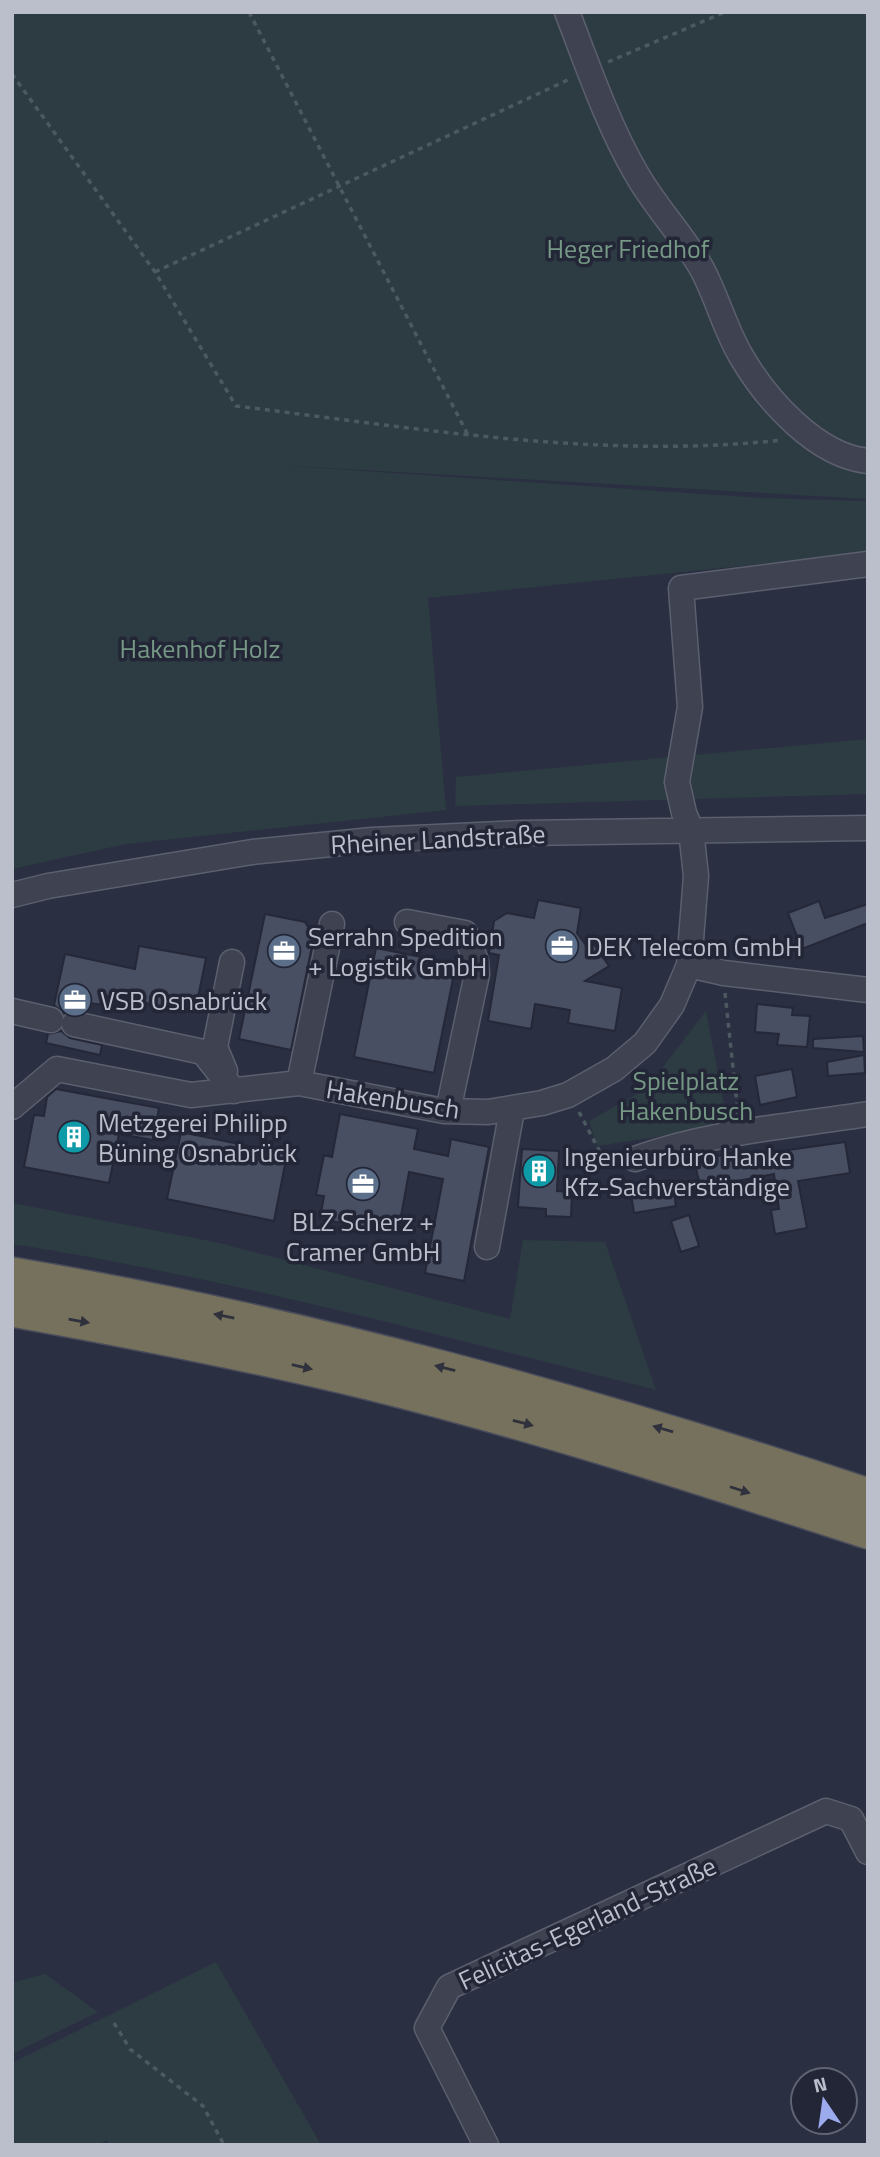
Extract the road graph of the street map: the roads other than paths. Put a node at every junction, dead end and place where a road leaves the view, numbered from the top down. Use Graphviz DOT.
graph roads {
  1 [pos="567,12"];
  2 [pos="868,461"];
  3 [pos="868,564"];
  4 [pos="868,828"];
  5 [pos="691,830"];
  6 [pos="12,895"];
  7 [pos="407,922"];
  8 [pos="332,924"];
  9 [pos="232,961"];
  10 [pos="689,965"];
  11 [pos="868,990"];
  12 [pos="12,1012"];
  13 [pos="299,1083"];
  14 [pos="234,1091"];
  15 [pos="12,1107"];
  16 [pos="512,1110"];
  17 [pos="448,1111"];
  18 [pos="868,1114"];
  19 [pos="635,1159"];
  20 [pos="487,1247"];
  21 [pos="12,1275"];
  22 [pos="12,1309"];
  23 [pos="868,1496"];
  24 [pos="868,1531"];
  25 [pos="868,1852"];
  26 [pos="485,2145"];
  1 -- 2 [label="street"];
  3 -- 5 [label="street, Hakenbusch"];
  4 -- 5 [label="street, Rheiner Landstraße"];
  5 -- 6 [label="street, Rheiner Landstraße"];
  5 -- 10 [label="street, Hakenbusch"];
  7 -- 17 [label="street"];
  8 -- 13 [label="street"];
  9 -- 14 [label="street"];
  10 -- 11 [label="street"];
  10 -- 16 [label="street, Hakenbusch"];
  12 -- 14 [label="street"];
  13 -- 14 [label="street, Hakenbusch"];
  13 -- 17 [label="street, Hakenbusch"];
  14 -- 15 [label="street, Hakenbusch"];
  16 -- 17 [label="street, Hakenbusch"];
  16 -- 20 [label="street"];
  18 -- 19 [label="street"];
  23 -- 21 [label="highway, one-way"];
  22 -- 24 [label="highway, one-way"];
  25 -- 26 [label="street, Felicitas-Egerland-Straße"];
}
